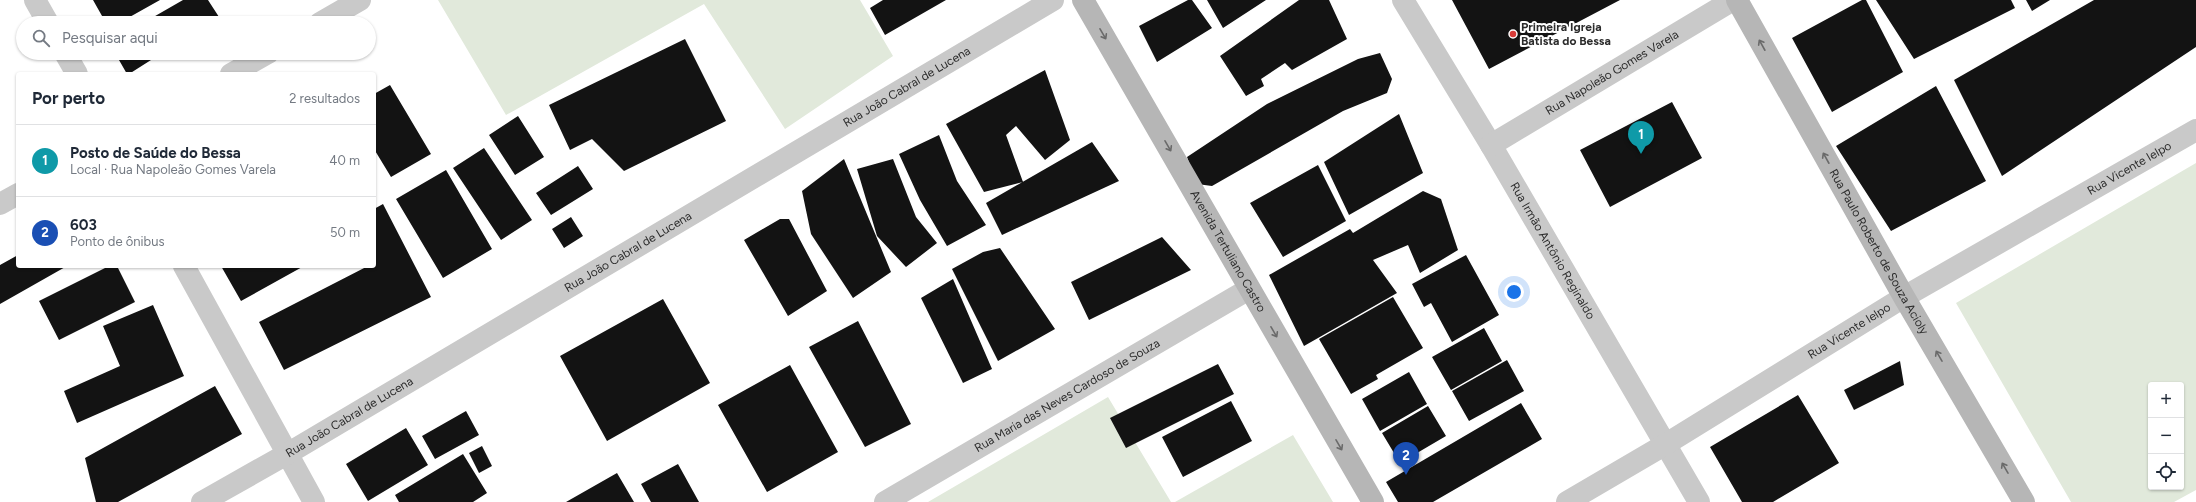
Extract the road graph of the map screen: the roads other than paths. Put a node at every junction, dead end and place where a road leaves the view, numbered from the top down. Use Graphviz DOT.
graph roads {
  1 [pos="35,0"];
  2 [pos="360,0"];
  3 [pos="1053,0"];
  4 [pos="1083,0"];
  5 [pos="1403,0"];
  6 [pos="1733,0"];
  7 [pos="1737,0"];
  8 [pos="44,16"];
  9 [pos="332,16"];
  10 [pos="69,60"];
  11 [pos="256,60"];
  12 [pos="76,72"];
  13 [pos="235,72"];
  14 [pos="2196,130"];
  15 [pos="1491,145"];
  16 [pos="16,195"];
  17 [pos="0,204"];
  18 [pos="185,268"];
  19 [pos="1250,289"];
  20 [pos="1904,297"];
  21 [pos="1666,444"];
  22 [pos="287,454"];
  23 [pos="202,502"];
  24 [pos="314,502"];
  25 [pos="885,502"];
  26 [pos="1373,502"];
  27 [pos="1567,502"];
  28 [pos="1699,502"];
  29 [pos="2024,502"];
  1 -- 8 [label="street"];
  2 -- 9 [label="street"];
  3 -- 22 [label="street, Rua João Cabral de Lucena"];
  4 -- 19 [label="street, Avenida Tertuliano Castro, one-way"];
  5 -- 15 [label="street, Rua Irmão Antônio Reginaldo"];
  6 -- 15 [label="street, Rua Napoleão Gomes Varela"];
  20 -- 7 [label="street, Rua Paulo Roberto de Souza Acioly, one-way"];
  10 -- 12 [label="street"];
  11 -- 13 [label="street"];
  14 -- 20 [label="street, Rua Vicente Ielpo"];
  15 -- 21 [label="street, Rua Irmão Antônio Reginaldo"];
  16 -- 17 [label="street"];
  18 -- 22 [label="street"];
  19 -- 25 [label="street, Rua Maria das Neves Cardoso de Souza"];
  19 -- 26 [label="street, Avenida Tertuliano Castro, one-way"];
  20 -- 21 [label="street, Rua Vicente Ielpo"];
  29 -- 20 [label="street, Rua Paulo Roberto de Souza Acioly, one-way"];
  21 -- 27 [label="street, Rua Vicente Ielpo"];
  21 -- 28 [label="street, Rua Irmão Antônio Reginaldo"];
  22 -- 23 [label="street, Rua João Cabral de Lucena"];
  22 -- 24 [label="street"];
}
